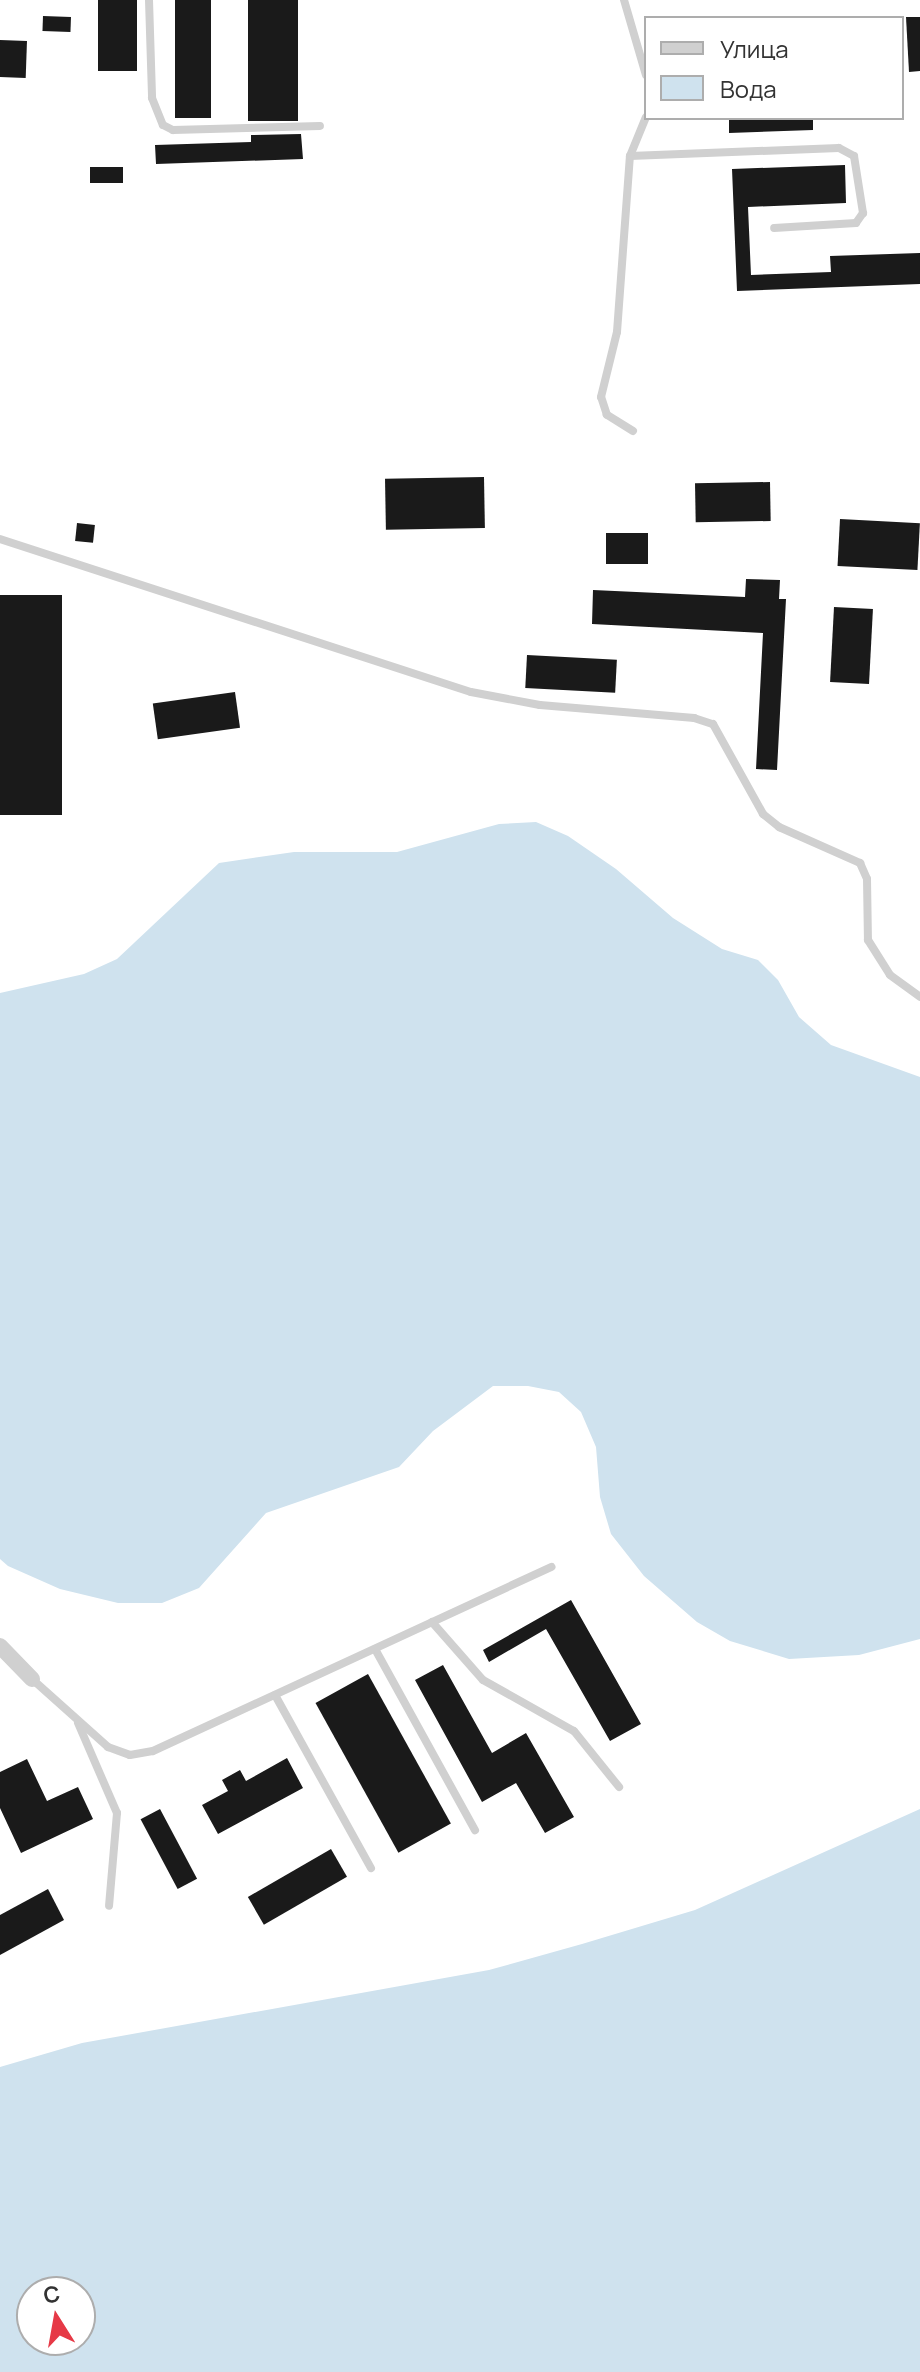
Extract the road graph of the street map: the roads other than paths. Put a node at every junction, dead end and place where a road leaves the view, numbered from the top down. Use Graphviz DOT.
graph roads {
  1 [pos="149,0"];
  2 [pos="624,0"];
  3 [pos="644,68"];
  4 [pos="645,120"];
  5 [pos="320,126"];
  6 [pos="630,156"];
  7 [pos="774,228"];
  8 [pos="633,431"];
  9 [pos="0,539"];
  10 [pos="920,997"];
  11 [pos="552,1567"];
  12 [pos="432,1622"];
  13 [pos="0,1646"];
  14 [pos="375,1649"];
  15 [pos="32,1679"];
  16 [pos="275,1695"];
  17 [pos="76,1718"];
  18 [pos="619,1787"];
  19 [pos="475,1830"];
  20 [pos="371,1868"];
  21 [pos="109,1906"];
  1 -- 5 [label="lane"];
  2 -- 3 [label="lane"];
  4 -- 6 [label="lane"];
  6 -- 7 [label="lane"];
  6 -- 8 [label="lane"];
  9 -- 10 [label="lane"];
  11 -- 12 [label="lane"];
  12 -- 14 [label="lane"];
  12 -- 18 [label="lane"];
  13 -- 15 [label="street"];
  14 -- 16 [label="lane"];
  14 -- 19 [label="lane"];
  15 -- 17 [label="lane"];
  16 -- 17 [label="lane"];
  16 -- 20 [label="lane"];
  17 -- 21 [label="lane"];
}
